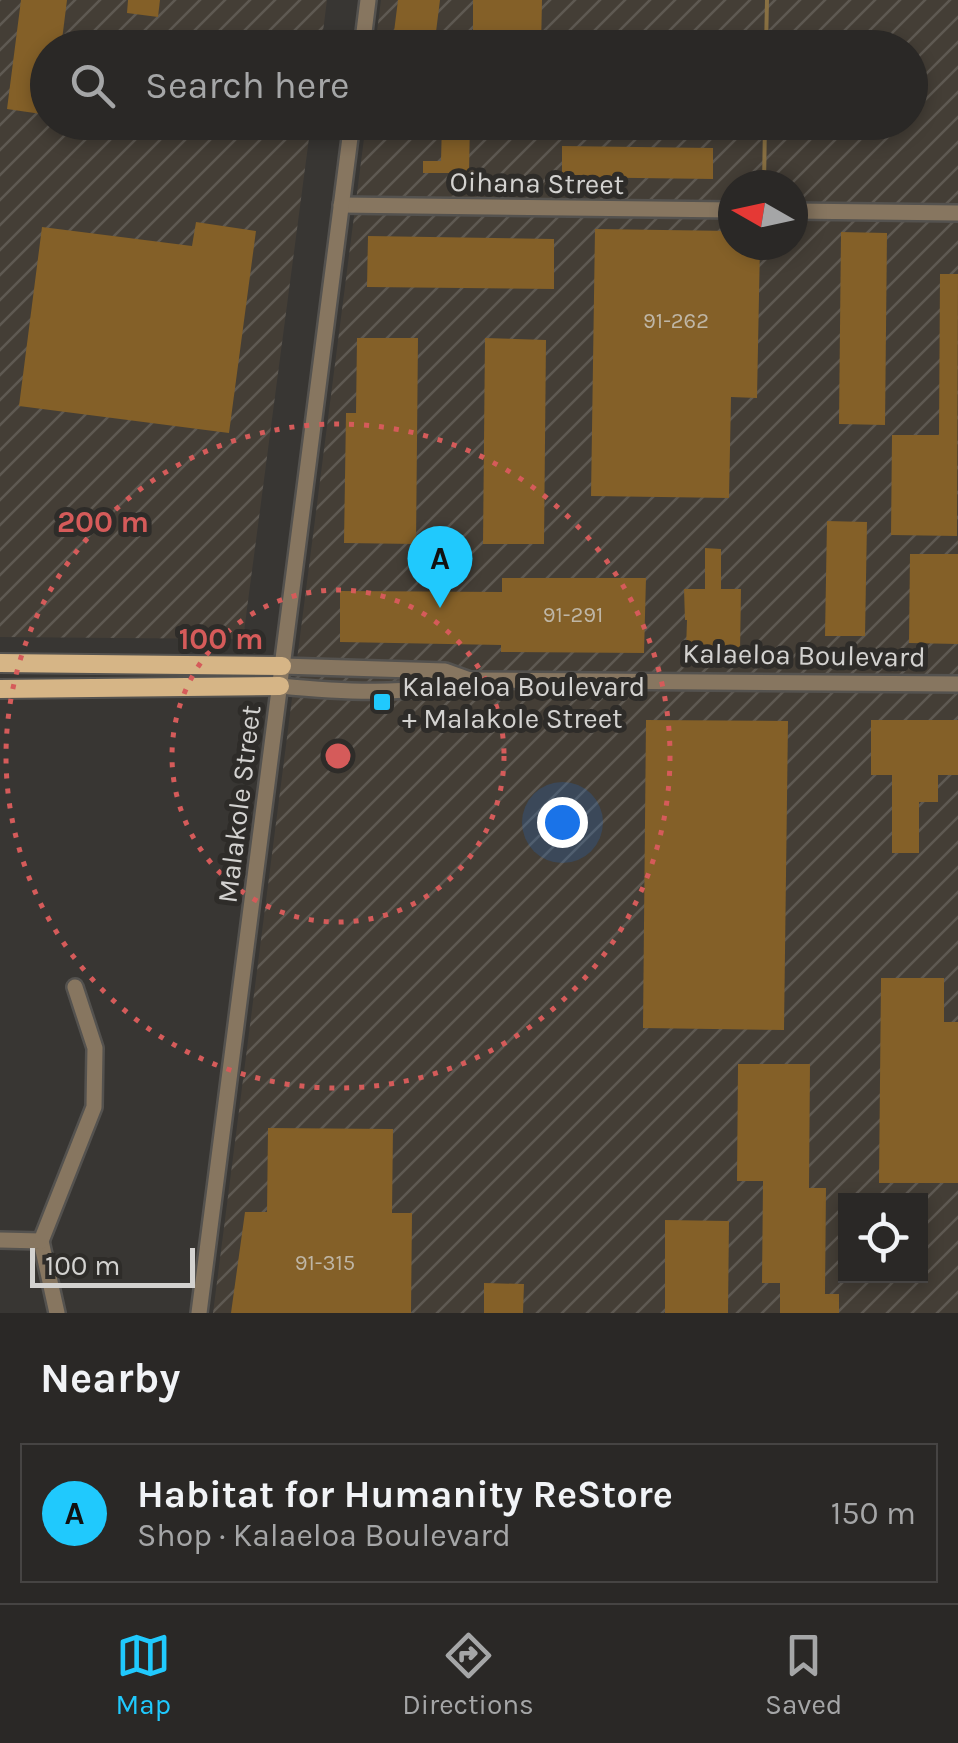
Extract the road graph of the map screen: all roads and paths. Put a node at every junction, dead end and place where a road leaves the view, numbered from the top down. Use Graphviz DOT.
graph roads {
  1 [pos="368,0"];
  2 [pos="364,30"];
  3 [pos="350,140"];
  4 [pos="341,205"];
  5 [pos="718,210"];
  6 [pos="808,210"];
  7 [pos="958,212"];
  8 [pos="0,662"];
  9 [pos="282,666"];
  10 [pos="470,680"];
  11 [pos="958,684"];
  12 [pos="280,686"];
  13 [pos="0,688"];
  14 [pos="76,987"];
  15 [pos="0,1240"];
  16 [pos="41,1241"];
  17 [pos="58,1313"];
  18 [pos="199,1313"];
  1 -- 2 [label="street"];
  3 -- 4 [label="street, Malakole Street"];
  4 -- 5 [label="street, Oihana Street"];
  4 -- 9 [label="street, Malakole Street"];
  6 -- 7 [label="street"];
  8 -- 9 [label="main road, Kalaeloa Boulevard"];
  9 -- 10 [label="street, Kalaeloa Boulevard"];
  9 -- 12 [label="street, Malakole Street"];
  10 -- 11 [label="street, Kalaeloa Boulevard"];
  10 -- 12 [label="street, Kalaeloa Boulevard"];
  12 -- 13 [label="main road, Kalaeloa Boulevard"];
  12 -- 18 [label="street, Malakole Street"];
  14 -- 16 [label="street"];
  15 -- 16 [label="street"];
  16 -- 17 [label="street"];
}
